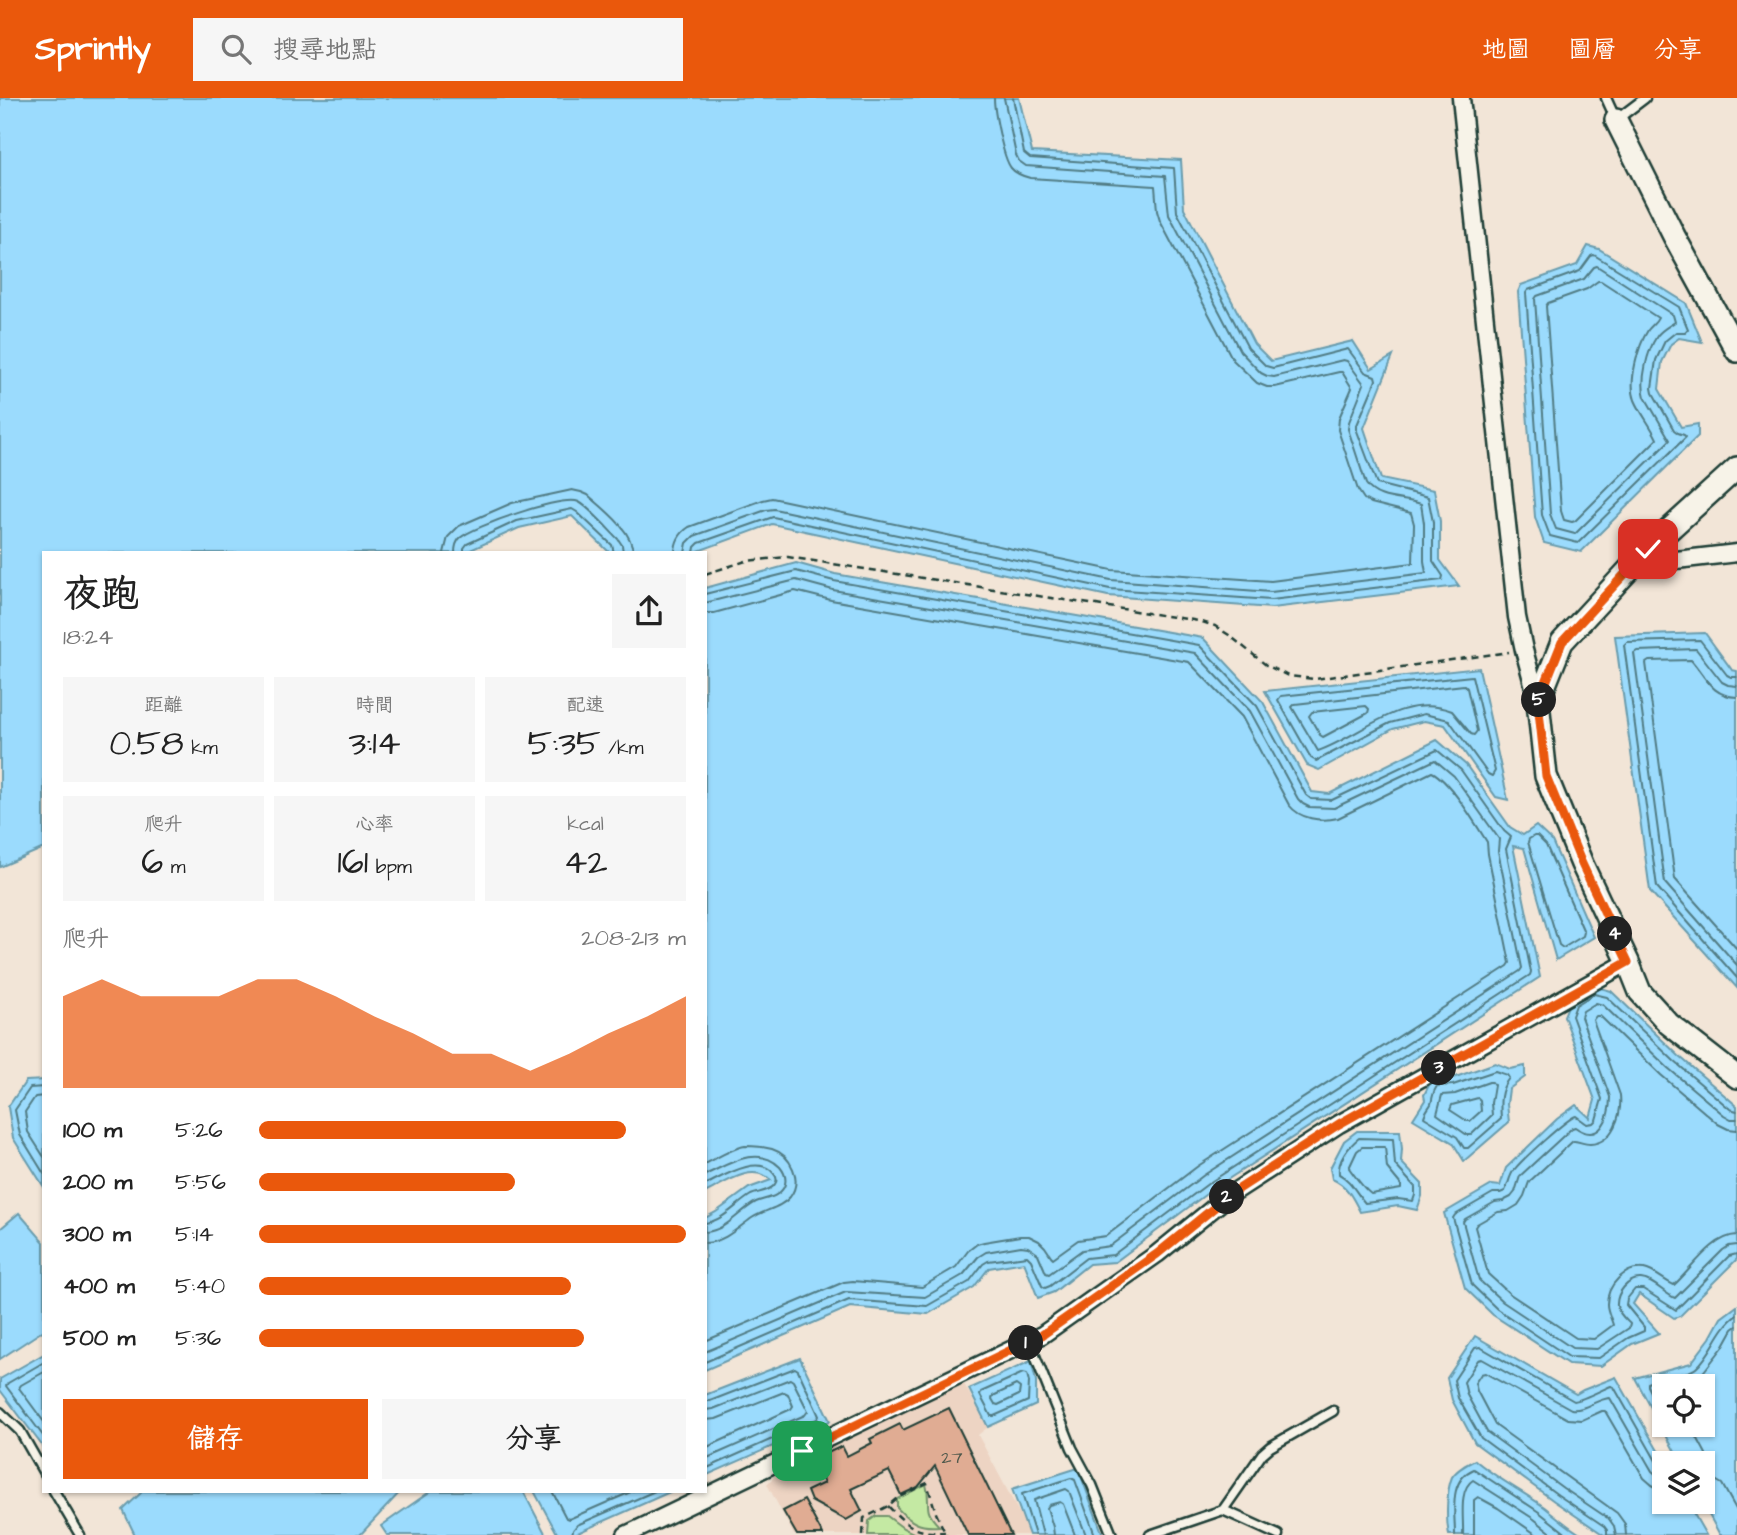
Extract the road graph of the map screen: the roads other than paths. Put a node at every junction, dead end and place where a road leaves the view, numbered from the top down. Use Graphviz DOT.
graph roads {
  1 [pos="1461,98"];
  2 [pos="1606,98"];
  3 [pos="1646,98"];
  4 [pos="1616,120"];
  5 [pos="1737,351"];
  6 [pos="1737,468"];
  7 [pos="1737,553"];
  8 [pos="1633,565"];
  9 [pos="1538,702"];
  10 [pos="1628,962"];
  11 [pos="1737,1077"];
  12 [pos="1029,1341"];
  13 [pos="1334,1411"];
  14 [pos="0,1412"];
  15 [pos="42,1470"];
  16 [pos="55,1493"];
  17 [pos="1223,1510"];
  18 [pos="80,1535"];
  19 [pos="626,1535"];
  20 [pos="1112,1535"];
  21 [pos="1150,1535"];
  22 [pos="1278,1535"];
  1 -- 9 [label="street"];
  2 -- 4 [label="lane"];
  3 -- 4 [label="lane"];
  4 -- 5 [label="main road"];
  6 -- 8 [label="main road"];
  7 -- 8 [label="street"];
  8 -- 9 [label="main road"];
  9 -- 10 [label="main road"];
  10 -- 11 [label="main road"];
  10 -- 12 [label="street"];
  12 -- 19 [label="street"];
  12 -- 20 [label="lane"];
  13 -- 17 [label="lane"];
  14 -- 15 [label="lane"];
  16 -- 18 [label="lane"];
  17 -- 21 [label="lane"];
  17 -- 22 [label="lane"];
}
